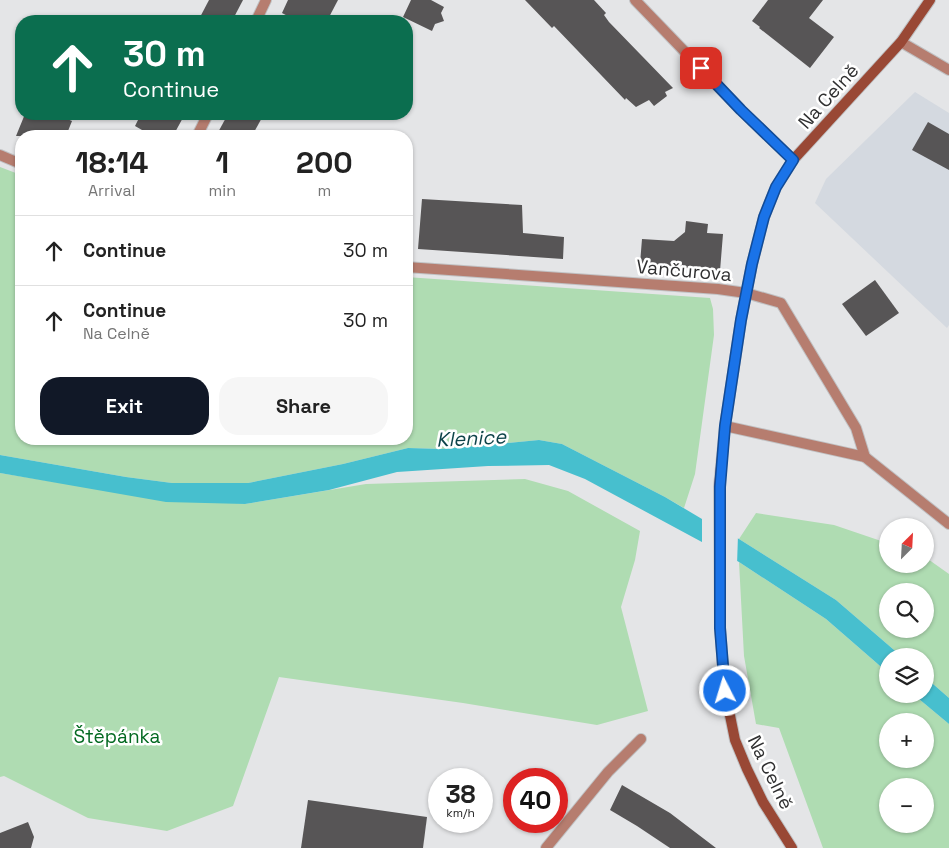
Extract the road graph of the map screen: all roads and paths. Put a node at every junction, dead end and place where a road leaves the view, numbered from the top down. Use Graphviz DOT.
graph roads {
  1 [pos="266,0"];
  2 [pos="635,0"];
  3 [pos="930,0"];
  4 [pos="259,15"];
  5 [pos="901,42"];
  6 [pos="949,70"];
  7 [pos="0,155"];
  8 [pos="793,160"];
  9 [pos="15,161"];
  10 [pos="413,267"];
  11 [pos="746,293"];
  12 [pos="725,426"];
  13 [pos="865,457"];
  14 [pos="949,524"];
  15 [pos="641,739"];
  16 [pos="546,848"];
  17 [pos="792,848"];
  1 -- 4 [label="street"];
  2 -- 8 [label="street"];
  3 -- 5 [label="street, Na Celně"];
  5 -- 6 [label="street"];
  5 -- 8 [label="street, Na Celně"];
  7 -- 9 [label="street"];
  8 -- 11 [label="street, Na Celně"];
  10 -- 11 [label="street, Vančurova"];
  11 -- 12 [label="street, Na Celně"];
  11 -- 13 [label="street, Vančurova"];
  12 -- 13 [label="street"];
  12 -- 17 [label="street, Na Celně"];
  13 -- 14 [label="street"];
  15 -- 16 [label="street"];
}
